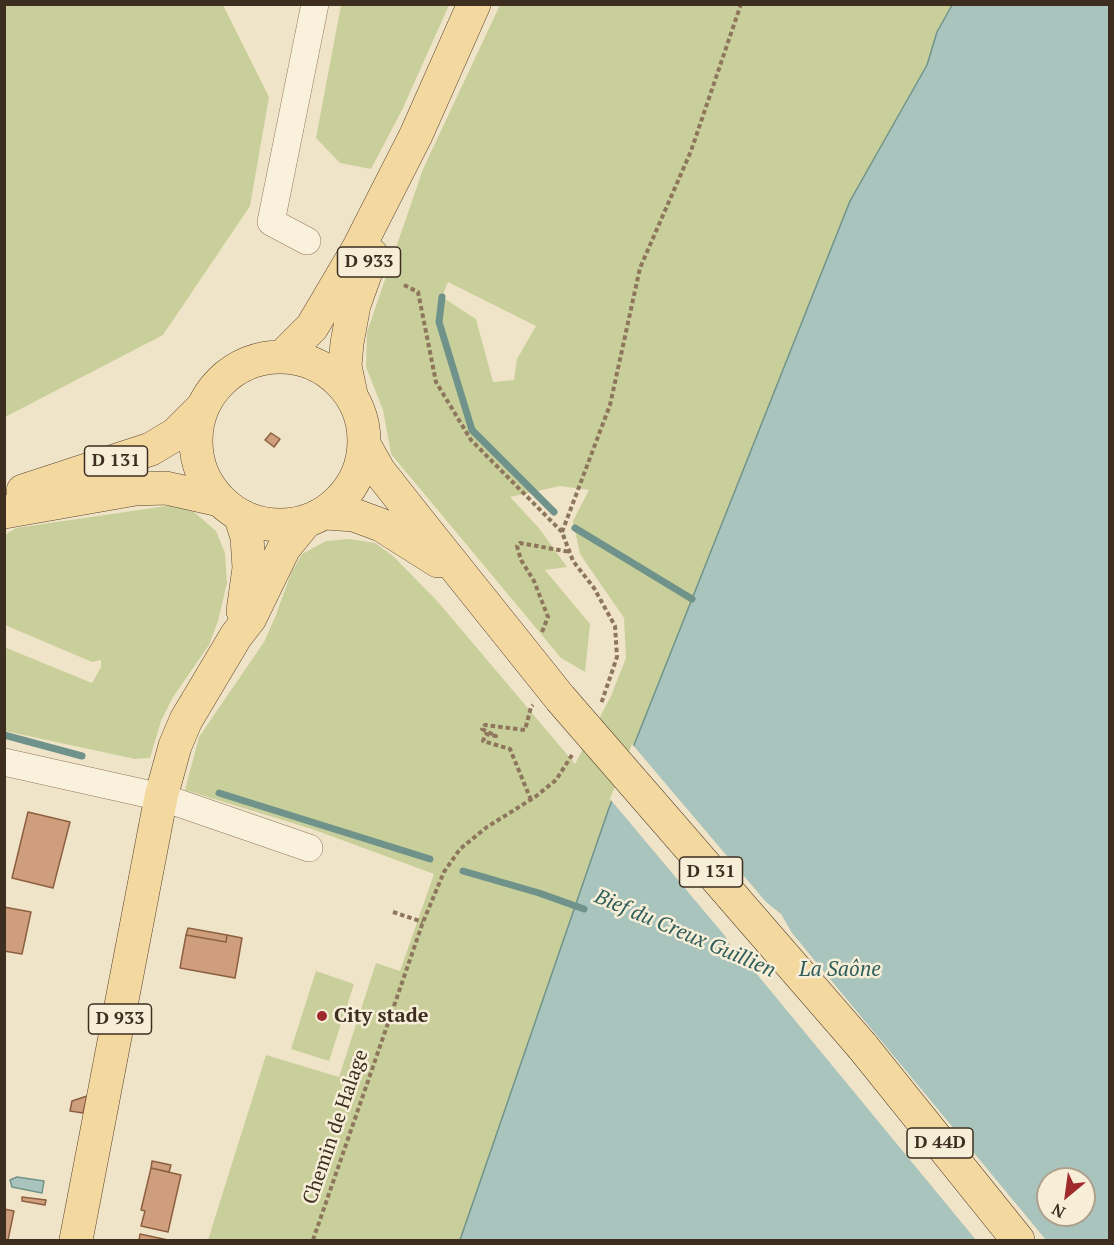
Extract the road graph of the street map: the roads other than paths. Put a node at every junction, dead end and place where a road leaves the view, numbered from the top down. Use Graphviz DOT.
graph roads {
  1 [pos="315,4"];
  2 [pos="474,4"];
  3 [pos="416,135"];
  4 [pos="307,241"];
  5 [pos="283,356"];
  6 [pos="351,394"];
  7 [pos="201,409"];
  8 [pos="365,446"];
  9 [pos="4,495"];
  10 [pos="229,508"];
  11 [pos="4,512"];
  12 [pos="315,517"];
  13 [pos="470,587"];
  14 [pos="236,636"];
  15 [pos="4,762"];
  16 [pos="161,797"];
  17 [pos="309,848"];
  18 [pos="862,1046"];
  19 [pos="76,1240"];
  20 [pos="1018,1240"];
  1 -- 4 [label="street"];
  2 -- 3 [label="main road, D 933"];
  3 -- 5 [label="main road, D 933"];
  3 -- 6 [label="main road, D 933"];
  5 -- 6 [label="main road"];
  5 -- 7 [label="main road"];
  6 -- 8 [label="main road"];
  7 -- 9 [label="main road, D 131"];
  7 -- 10 [label="main road"];
  8 -- 12 [label="main road"];
  8 -- 13 [label="main road, D 131"];
  10 -- 11 [label="main road, D 131"];
  10 -- 12 [label="main road"];
  10 -- 14 [label="main road, D 933"];
  12 -- 13 [label="main road, D 131"];
  12 -- 14 [label="main road, D 933"];
  13 -- 18 [label="main road, D 131, bridge"];
  14 -- 16 [label="main road, D 933"];
  15 -- 16 [label="street"];
  16 -- 17 [label="street"];
  16 -- 19 [label="main road, D 933"];
  18 -- 20 [label="main road, D 44D"];
}
